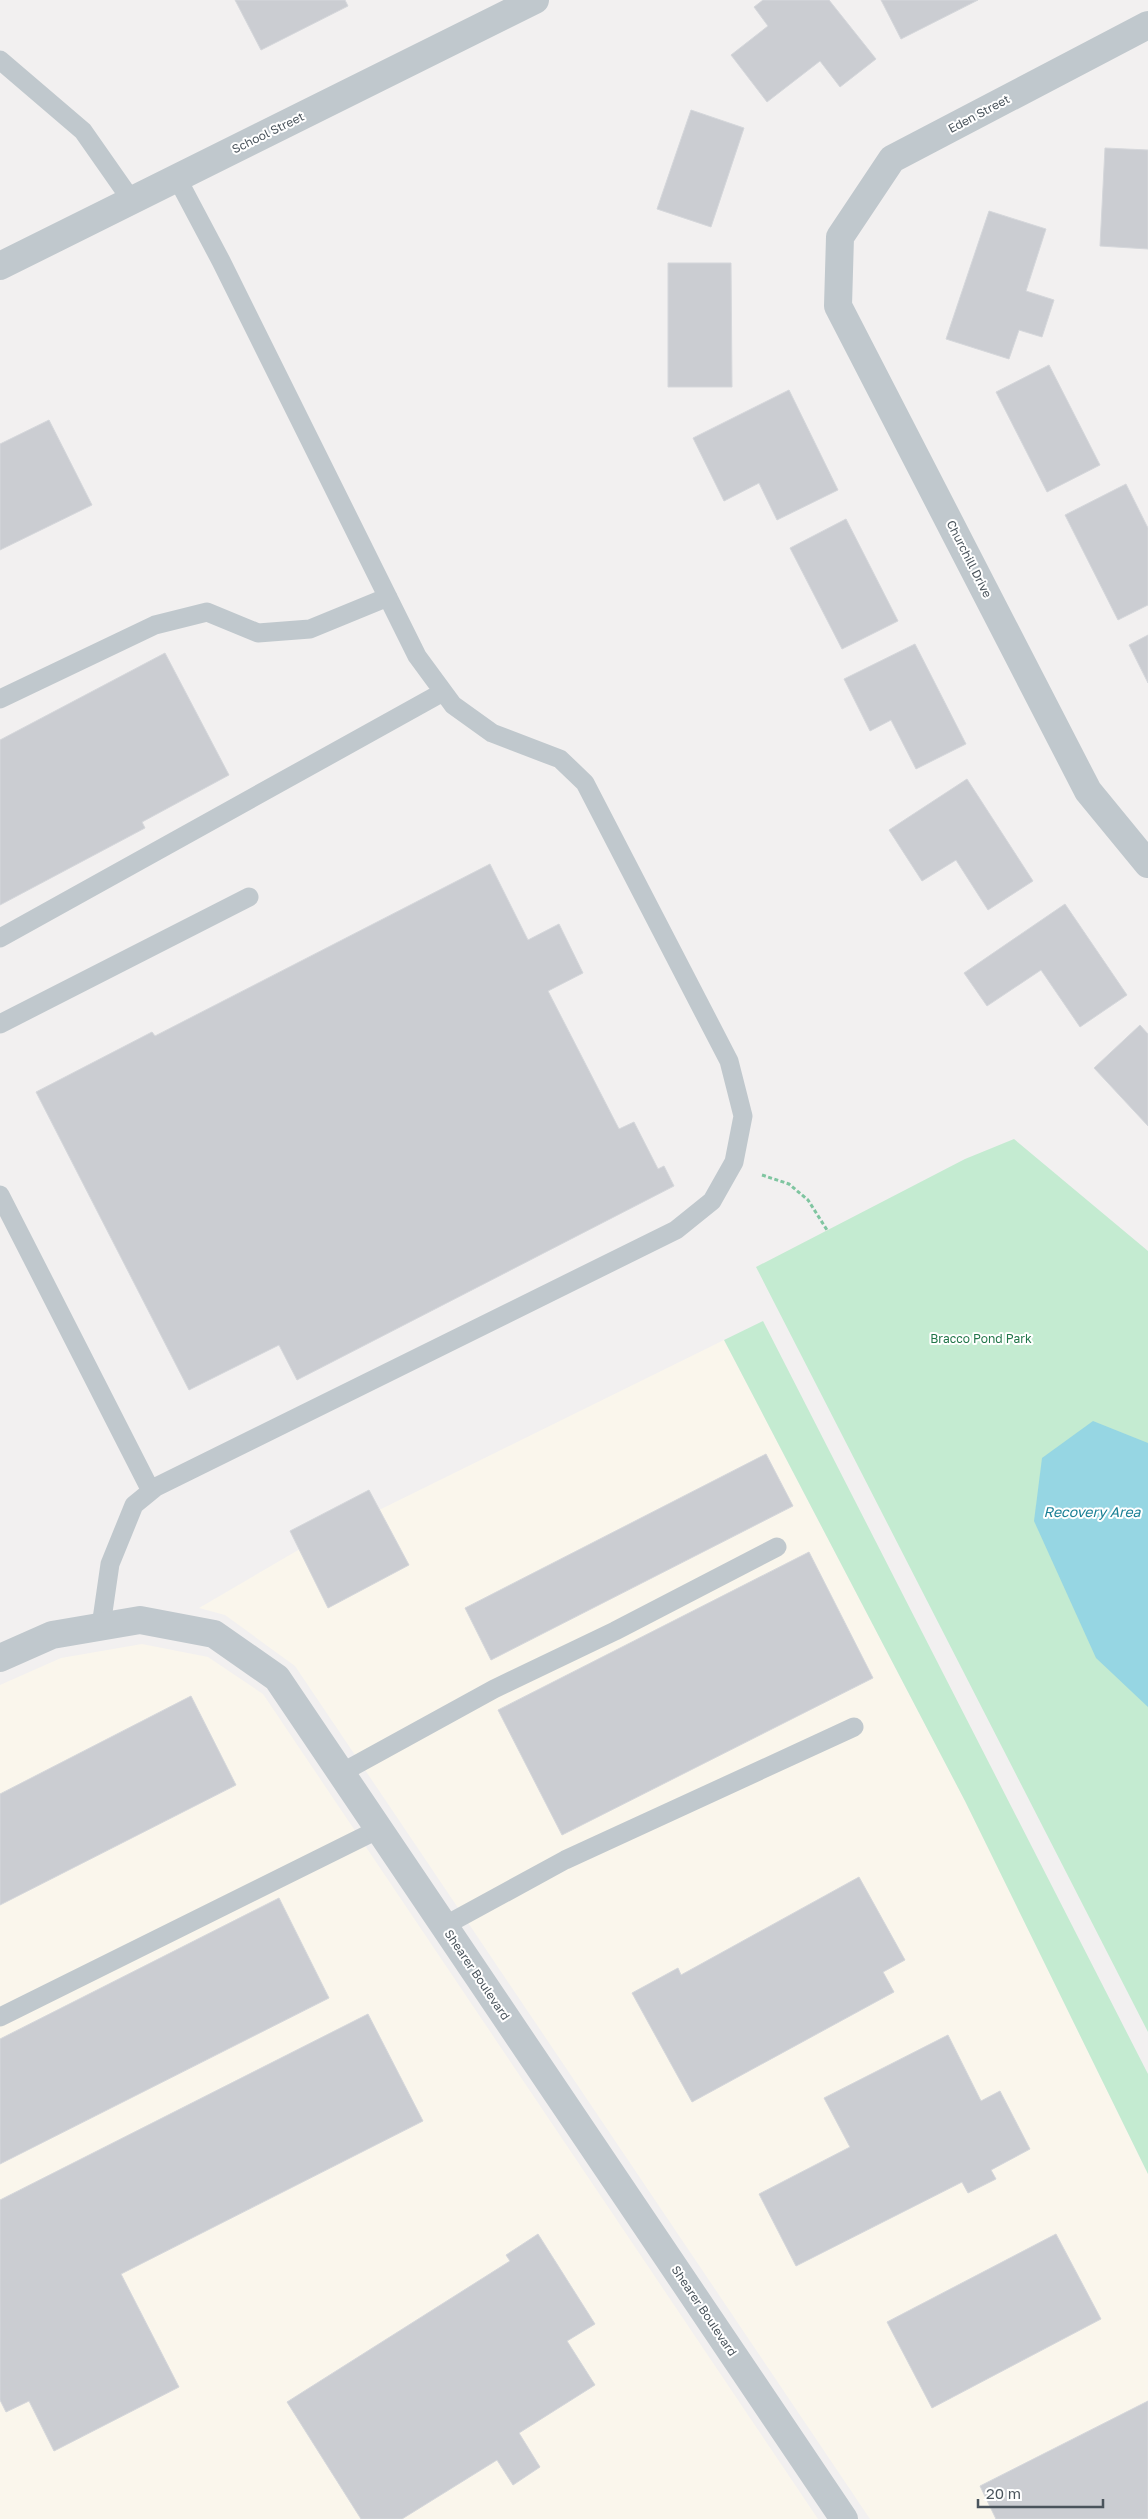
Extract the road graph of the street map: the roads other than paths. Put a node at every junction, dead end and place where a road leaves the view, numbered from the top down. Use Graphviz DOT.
graph roads {
  1 [pos="535,0"];
  2 [pos="1148,25"];
  3 [pos="0,60"];
  4 [pos="177,178"];
  5 [pos="132,201"];
  6 [pos="840,237"];
  7 [pos="0,266"];
  8 [pos="388,597"];
  9 [pos="443,692"];
  10 [pos="0,699"];
  11 [pos="1148,864"];
  12 [pos="249,897"];
  13 [pos="0,938"];
  14 [pos="0,1024"];
  15 [pos="0,1195"];
  16 [pos="151,1491"];
  17 [pos="776,1547"];
  18 [pos="101,1626"];
  19 [pos="0,1658"];
  20 [pos="854,1726"];
  21 [pos="341,1773"];
  22 [pos="379,1829"];
  23 [pos="444,1926"];
  24 [pos="0,2017"];
  25 [pos="844,2519"];
  1 -- 4 [label="street, School Street"];
  2 -- 6 [label="street, Eden Street"];
  3 -- 5 [label="lane"];
  4 -- 5 [label="street, School Street"];
  4 -- 8 [label="lane"];
  5 -- 7 [label="street, School Street"];
  6 -- 11 [label="street, Churchill Drive"];
  8 -- 9 [label="lane"];
  8 -- 10 [label="lane"];
  9 -- 13 [label="lane"];
  9 -- 16 [label="lane"];
  12 -- 14 [label="lane"];
  15 -- 16 [label="lane"];
  16 -- 18 [label="lane"];
  17 -- 21 [label="lane"];
  18 -- 19 [label="street, Shearer Boulevard"];
  18 -- 21 [label="street, Shearer Boulevard"];
  20 -- 23 [label="lane"];
  21 -- 22 [label="street, Shearer Boulevard"];
  22 -- 23 [label="street, Shearer Boulevard"];
  22 -- 24 [label="lane"];
  23 -- 25 [label="street, Shearer Boulevard"];
}
